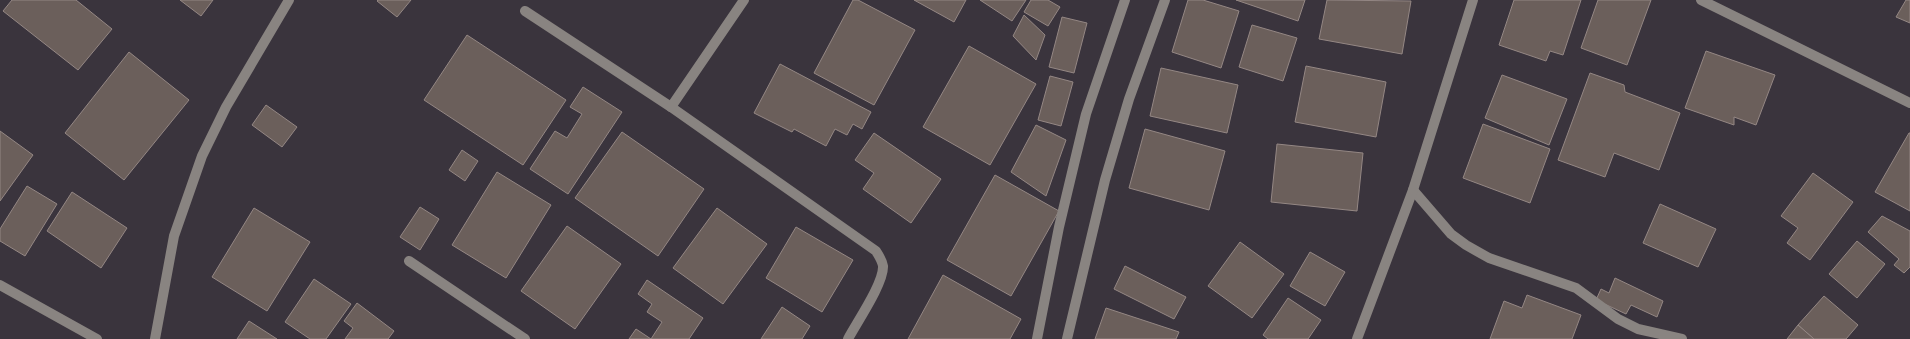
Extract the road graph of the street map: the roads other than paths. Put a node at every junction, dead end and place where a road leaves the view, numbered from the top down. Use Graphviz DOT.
graph roads {
  1 [pos="289,0"];
  2 [pos="744,0"];
  3 [pos="1125,0"];
  4 [pos="1165,0"];
  5 [pos="1473,0"];
  6 [pos="1701,0"];
  7 [pos="525,11"];
  8 [pos="1910,103"];
  9 [pos="671,107"];
  10 [pos="1413,190"];
  11 [pos="409,261"];
  12 [pos="0,285"];
  13 [pos="97,339"];
  14 [pos="156,339"];
  15 [pos="525,339"];
  16 [pos="848,339"];
  17 [pos="1037,339"];
  18 [pos="1067,339"];
  19 [pos="1357,339"];
  20 [pos="1682,339"];
  1 -- 14 [label="street"];
  2 -- 9 [label="street"];
  3 -- 17 [label="street"];
  4 -- 18 [label="street"];
  5 -- 10 [label="street"];
  6 -- 8 [label="street"];
  7 -- 9 [label="street"];
  9 -- 16 [label="street"];
  10 -- 19 [label="street"];
  10 -- 20 [label="street"];
  11 -- 15 [label="street"];
  12 -- 13 [label="street"];
}
